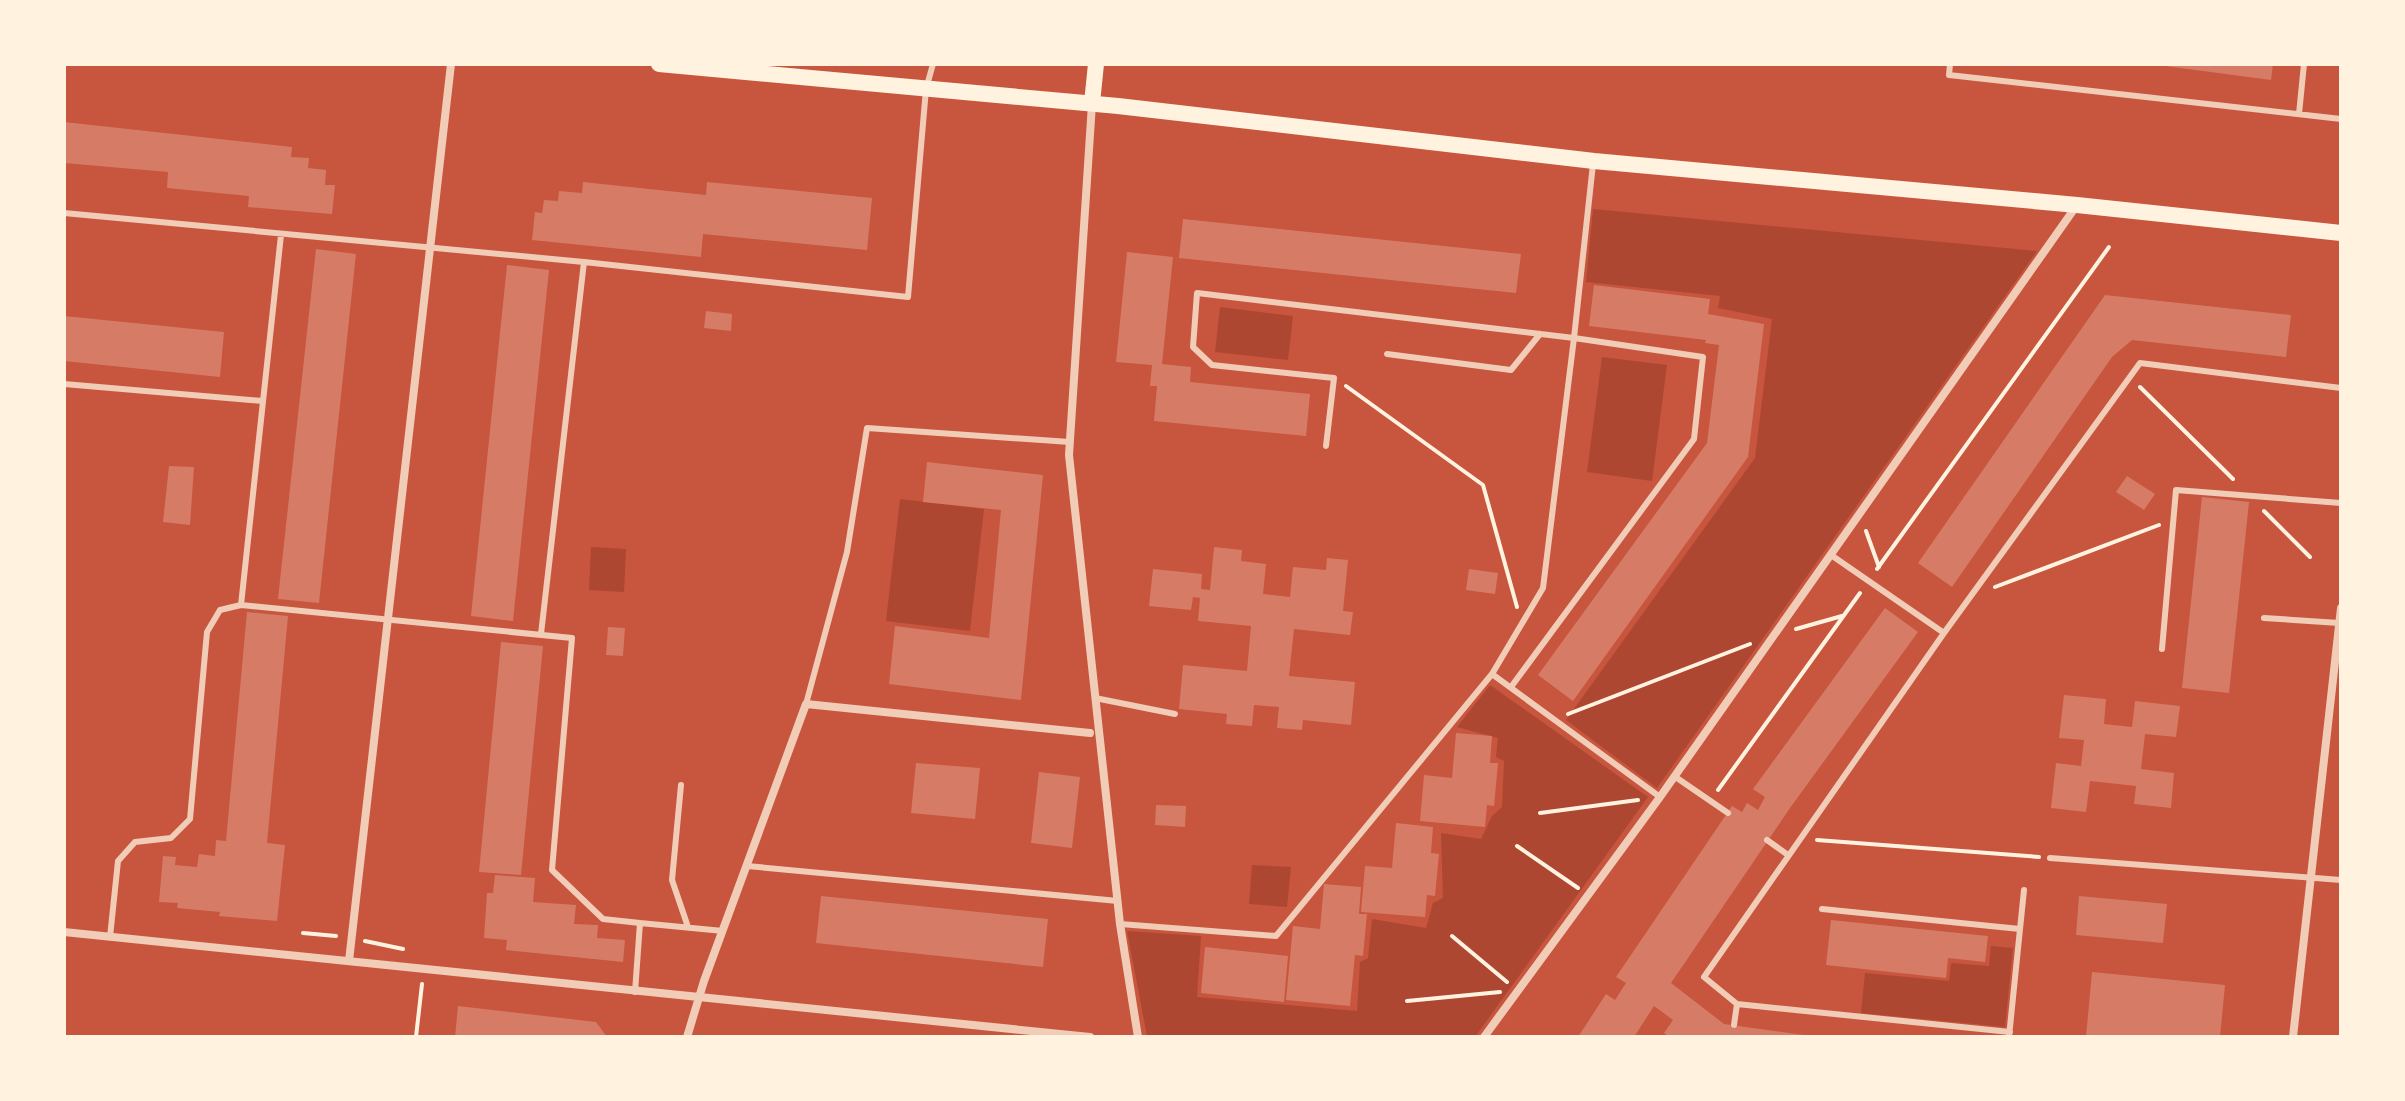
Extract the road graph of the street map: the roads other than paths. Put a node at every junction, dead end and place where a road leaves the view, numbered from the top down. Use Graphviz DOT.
graph roads {
  1 [pos="451,64"];
  2 [pos="659,64"];
  3 [pos="933,64"];
  4 [pos="1096,64"];
  5 [pos="1950,64"];
  6 [pos="2304,64"];
  7 [pos="926,89"];
  8 [pos="1092,103"];
  9 [pos="2299,114"];
  10 [pos="2341,119"];
  11 [pos="1594,161"];
  12 [pos="2077,205"];
  13 [pos="64,213"];
  14 [pos="2341,233"];
  15 [pos="281,235"];
  16 [pos="430,248"];
  17 [pos="584,262"];
  18 [pos="1540,334"];
  19 [pos="1574,338"];
  20 [pos="1387,354"];
  21 [pos="64,384"];
  22 [pos="2341,388"];
  23 [pos="263,401"];
  24 [pos="1070,442"];
  25 [pos="1326,446"];
  26 [pos="2341,503"];
  27 [pos="1831,555"];
  28 [pos="241,605"];
  29 [pos="2341,608"];
  30 [pos="388,618"];
  31 [pos="2264,618"];
  32 [pos="2339,623"];
  33 [pos="1944,633"];
  34 [pos="541,634"];
  35 [pos="2162,649"];
  36 [pos="1492,674"];
  37 [pos="1511,687"];
  38 [pos="1095,698"];
  39 [pos="806,704"];
  40 [pos="1175,714"];
  41 [pos="1090,733"];
  42 [pos="1674,776"];
  43 [pos="681,785"];
  44 [pos="1660,797"];
  45 [pos="1728,813"];
  46 [pos="1767,840"];
  47 [pos="1788,855"];
  48 [pos="2050,858"];
  49 [pos="747,866"];
  50 [pos="2308,877"];
  51 [pos="2341,880"];
  52 [pos="2024,890"];
  53 [pos="1118,901"];
  54 [pos="1822,909"];
  55 [pos="640,923"];
  56 [pos="1120,924"];
  57 [pos="688,927"];
  58 [pos="2020,929"];
  59 [pos="723,931"];
  60 [pos="64,932"];
  61 [pos="110,937"];
  62 [pos="349,961"];
  63 [pos="635,992"];
  64 [pos="700,999"];
  65 [pos="1737,1004"];
  66 [pos="1734,1025"];
  67 [pos="2010,1034"];
  68 [pos="687,1037"];
  69 [pos="1090,1037"];
  70 [pos="1138,1037"];
  71 [pos="1484,1037"];
  72 [pos="2293,1037"];
  1 -- 16 [label="street"];
  2 -- 7 [label="main road"];
  3 -- 7 [label="lane"];
  4 -- 8 [label="main road"];
  5 -- 9 [label="lane"];
  6 -- 9 [label="lane"];
  7 -- 8 [label="main road"];
  7 -- 17 [label="lane"];
  8 -- 11 [label="main road"];
  8 -- 24 [label="street"];
  9 -- 10 [label="lane"];
  11 -- 12 [label="main road"];
  11 -- 19 [label="lane"];
  12 -- 14 [label="main road"];
  12 -- 27 [label="street"];
  13 -- 15 [label="lane"];
  15 -- 16 [label="lane"];
  15 -- 23 [label="lane"];
  16 -- 17 [label="lane"];
  16 -- 30 [label="street"];
  17 -- 34 [label="lane"];
  18 -- 19 [label="lane"];
  18 -- 20 [label="lane"];
  18 -- 25 [label="lane"];
  19 -- 36 [label="lane"];
  19 -- 37 [label="lane"];
  21 -- 23 [label="lane"];
  22 -- 33 [label="lane"];
  23 -- 28 [label="lane"];
  24 -- 38 [label="street"];
  24 -- 39 [label="lane"];
  26 -- 35 [label="lane"];
  27 -- 33 [label="lane"];
  27 -- 42 [label="street"];
  28 -- 30 [label="lane"];
  28 -- 61 [label="lane"];
  29 -- 32 [label="street"];
  30 -- 34 [label="lane"];
  30 -- 62 [label="street"];
  31 -- 32 [label="lane"];
  32 -- 50 [label="street"];
  33 -- 47 [label="lane"];
  34 -- 55 [label="lane"];
  36 -- 37 [label="lane"];
  36 -- 56 [label="lane"];
  37 -- 44 [label="lane"];
  38 -- 40 [label="lane"];
  38 -- 53 [label="street"];
  39 -- 41 [label="street"];
  39 -- 49 [label="street"];
  42 -- 44 [label="street"];
  42 -- 45 [label="lane"];
  43 -- 57 [label="lane"];
  44 -- 71 [label="street"];
  46 -- 47 [label="lane"];
  47 -- 65 [label="lane"];
  48 -- 50 [label="lane"];
  49 -- 53 [label="lane"];
  49 -- 59 [label="street"];
  50 -- 51 [label="lane"];
  50 -- 72 [label="street"];
  52 -- 58 [label="lane"];
  53 -- 56 [label="street"];
  54 -- 58 [label="lane"];
  55 -- 57 [label="lane"];
  55 -- 63 [label="lane"];
  56 -- 70 [label="street"];
  57 -- 59 [label="lane"];
  58 -- 67 [label="lane"];
  59 -- 64 [label="street"];
  60 -- 61 [label="street"];
  61 -- 62 [label="street"];
  62 -- 63 [label="street"];
  63 -- 64 [label="street"];
  64 -- 68 [label="street"];
  64 -- 69 [label="street"];
  65 -- 66 [label="lane"];
  65 -- 67 [label="lane"];
}
